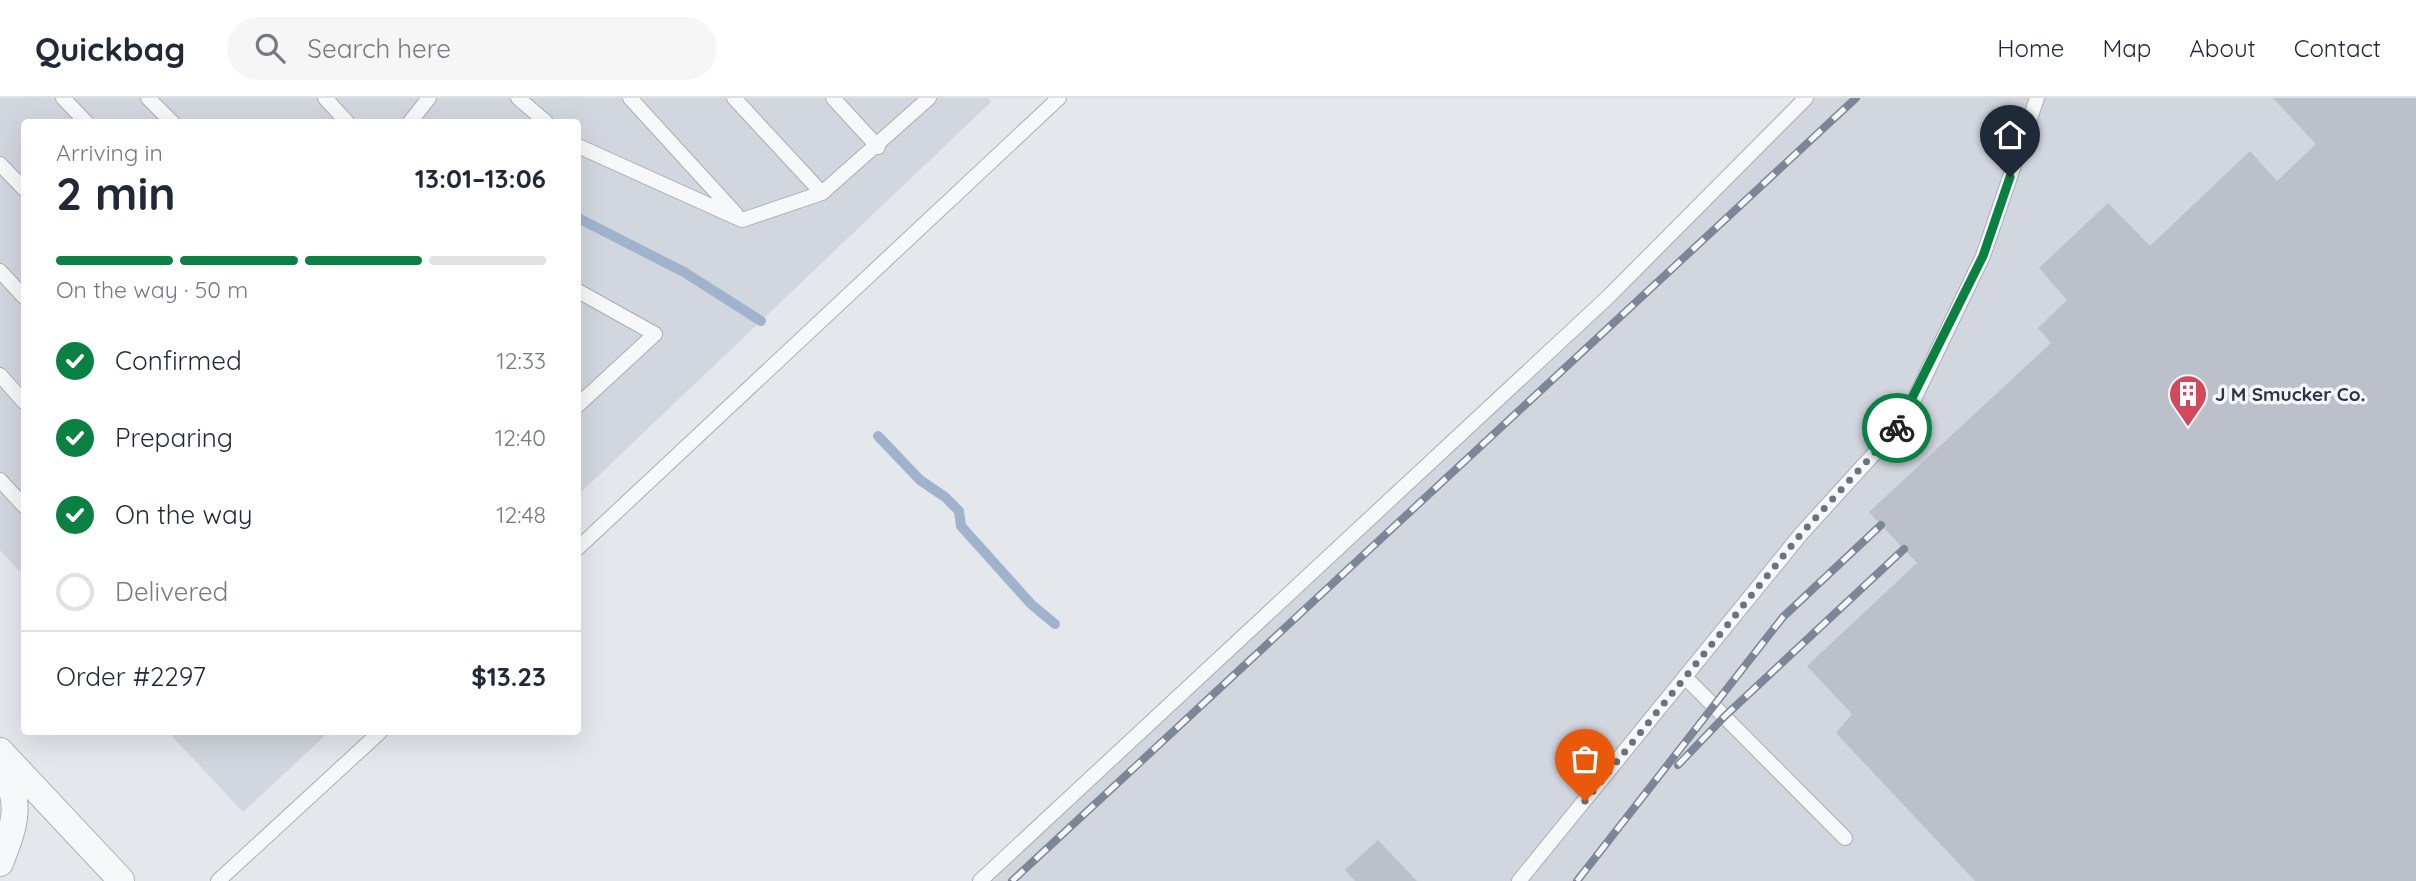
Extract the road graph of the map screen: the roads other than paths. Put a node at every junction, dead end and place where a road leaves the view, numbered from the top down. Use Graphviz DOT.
graph roads {
  1 [pos="63,98"];
  2 [pos="148,98"];
  3 [pos="325,98"];
  4 [pos="517,98"];
  5 [pos="630,98"];
  6 [pos="734,98"];
  7 [pos="832,98"];
  8 [pos="929,98"];
  9 [pos="1059,98"];
  10 [pos="1805,98"];
  11 [pos="2037,98"];
  12 [pos="425,100"];
  13 [pos="83,119"];
  14 [pos="169,119"];
  15 [pos="344,119"];
  16 [pos="412,119"];
  17 [pos="542,119"];
  18 [pos="581,147"];
  19 [pos="877,147"];
  20 [pos="0,164"];
  21 [pos="21,186"];
  22 [pos="822,193"];
  23 [pos="742,220"];
  24 [pos="0,271"];
  25 [pos="581,293"];
  26 [pos="21,295"];
  27 [pos="0,375"];
  28 [pos="21,399"];
  29 [pos="581,402"];
  30 [pos="0,480"];
  31 [pos="21,503"];
  32 [pos="581,545"];
  33 [pos="1685,677"];
  34 [pos="377,735"];
  35 [pos="0,751"];
  36 [pos="0,760"];
  37 [pos="1845,838"];
  38 [pos="0,863"];
  39 [pos="121,880"];
  40 [pos="218,881"];
  41 [pos="981,881"];
  42 [pos="1519,881"];
  1 -- 13 [label="lane"];
  2 -- 14 [label="lane"];
  3 -- 15 [label="lane"];
  4 -- 17 [label="lane"];
  5 -- 23 [label="lane"];
  6 -- 22 [label="lane"];
  7 -- 19 [label="lane"];
  8 -- 19 [label="lane"];
  9 -- 32 [label="lane"];
  10 -- 41 [label="lane"];
  11 -- 33 [label="lane"];
  12 -- 16 [label="lane"];
  18 -- 23 [label="lane"];
  19 -- 22 [label="lane"];
  20 -- 21 [label="lane"];
  22 -- 23 [label="lane"];
  24 -- 26 [label="lane"];
  25 -- 29 [label="lane"];
  27 -- 28 [label="lane"];
  30 -- 31 [label="lane"];
  33 -- 37 [label="lane"];
  33 -- 42 [label="lane"];
  34 -- 40 [label="lane"];
  35 -- 39 [label="street"];
  36 -- 38 [label="street"];
}
